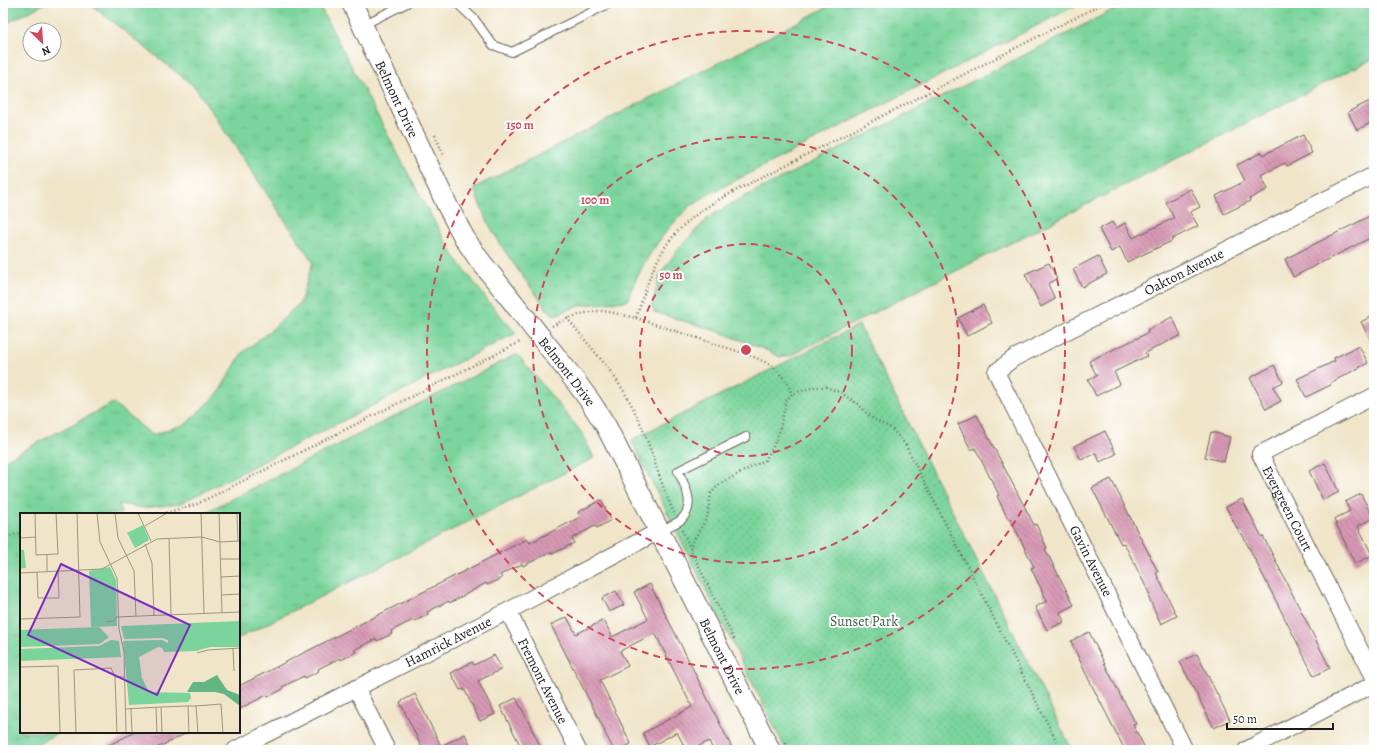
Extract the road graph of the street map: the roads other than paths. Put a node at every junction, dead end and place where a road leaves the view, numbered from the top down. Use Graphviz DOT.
graph roads {
  1 [pos="352,3"];
  2 [pos="407,3"];
  3 [pos="458,3"];
  4 [pos="610,3"];
  5 [pos="363,25"];
  6 [pos="1374,175"];
  7 [pos="996,372"];
  8 [pos="1374,396"];
  9 [pos="746,437"];
  10 [pos="659,531"];
  11 [pos="508,611"];
  12 [pos="1374,677"];
  13 [pos="1374,684"];
  14 [pos="356,688"];
  15 [pos="776,743"];
  16 [pos="235,750"];
  17 [pos="387,750"];
  18 [pos="578,750"];
  19 [pos="1185,750"];
  20 [pos="1246,750"];
  1 -- 5 [label="street, Belmont Drive"];
  2 -- 5 [label="lane"];
  3 -- 4 [label="lane"];
  5 -- 10 [label="street, Belmont Drive"];
  6 -- 7 [label="street, Oakton Avenue"];
  7 -- 19 [label="street, Gavin Avenue"];
  8 -- 12 [label="street, Evergreen Court"];
  9 -- 10 [label="lane"];
  10 -- 11 [label="street, Hamrick Avenue"];
  10 -- 15 [label="street, Belmont Drive"];
  11 -- 14 [label="street, Hamrick Avenue"];
  11 -- 18 [label="street, Fremont Avenue"];
  13 -- 20 [label="street"];
  14 -- 16 [label="street, Hamrick Avenue"];
  14 -- 17 [label="street"];
}
